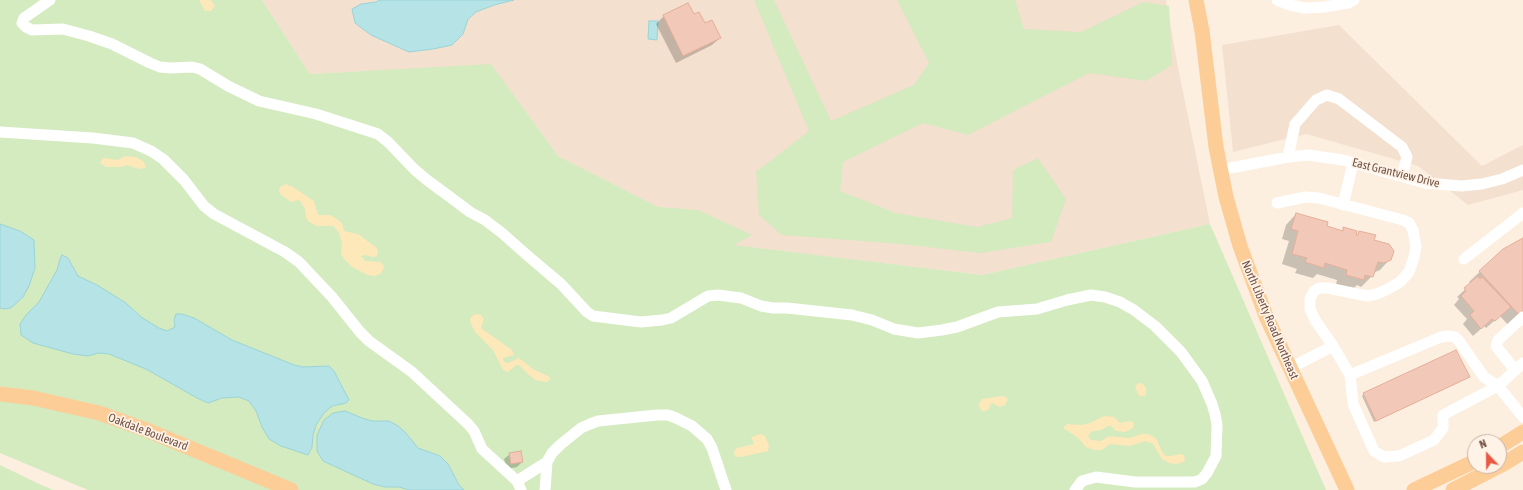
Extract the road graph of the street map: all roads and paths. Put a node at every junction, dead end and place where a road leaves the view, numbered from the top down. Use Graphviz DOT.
graph roads {
  1 [pos="50,0"];
  2 [pos="1196,0"];
  3 [pos="1354,0"];
  4 [pos="1282,1"];
  5 [pos="0,132"];
  6 [pos="1288,157"];
  7 [pos="1353,163"];
  8 [pos="1220,170"];
  9 [pos="1523,171"];
  10 [pos="1402,176"];
  11 [pos="1277,204"];
  12 [pos="1343,205"];
  13 [pos="1523,213"];
  14 [pos="1464,259"];
  15 [pos="1523,317"];
  16 [pos="1333,346"];
  17 [pos="1519,367"];
  18 [pos="1290,368"];
  19 [pos="1350,375"];
  20 [pos="1498,386"];
  21 [pos="0,394"];
  22 [pos="1523,417"];
  23 [pos="1523,432"];
  24 [pos="1507,442"];
  25 [pos="1523,452"];
  26 [pos="547,462"];
  27 [pos="1467,465"];
  28 [pos="519,486"];
  29 [pos="291,490"];
  30 [pos="545,490"];
  31 [pos="726,490"];
  32 [pos="1075,490"];
  33 [pos="1347,490"];
  34 [pos="1414,490"];
  35 [pos="1453,490"];
  1 -- 32 [label="street"];
  2 -- 8 [label="main road, North Liberty Road Northeast"];
  3 -- 4 [label="street"];
  5 -- 28 [label="street"];
  6 -- 7 [label="street, East Grantview Drive"];
  6 -- 8 [label="street, East Grantview Drive"];
  6 -- 10 [label="street"];
  7 -- 10 [label="street, East Grantview Drive"];
  7 -- 12 [label="street"];
  8 -- 18 [label="main road, North Liberty Road Northeast"];
  9 -- 10 [label="street, East Grantview Drive"];
  11 -- 12 [label="street"];
  12 -- 16 [label="street"];
  13 -- 14 [label="street"];
  15 -- 17 [label="street"];
  16 -- 18 [label="street"];
  16 -- 19 [label="street"];
  17 -- 20 [label="street"];
  18 -- 33 [label="main road, North Liberty Road Northeast"];
  19 -- 20 [label="street"];
  19 -- 20 [label="street"];
  20 -- 22 [label="street"];
  21 -- 29 [label="main road, Oakdale Boulevard"];
  23 -- 24 [label="main road"];
  25 -- 35 [label="main road"];
  26 -- 28 [label="street"];
  26 -- 30 [label="street"];
  26 -- 31 [label="street"];
  27 -- 34 [label="main road"];
}
